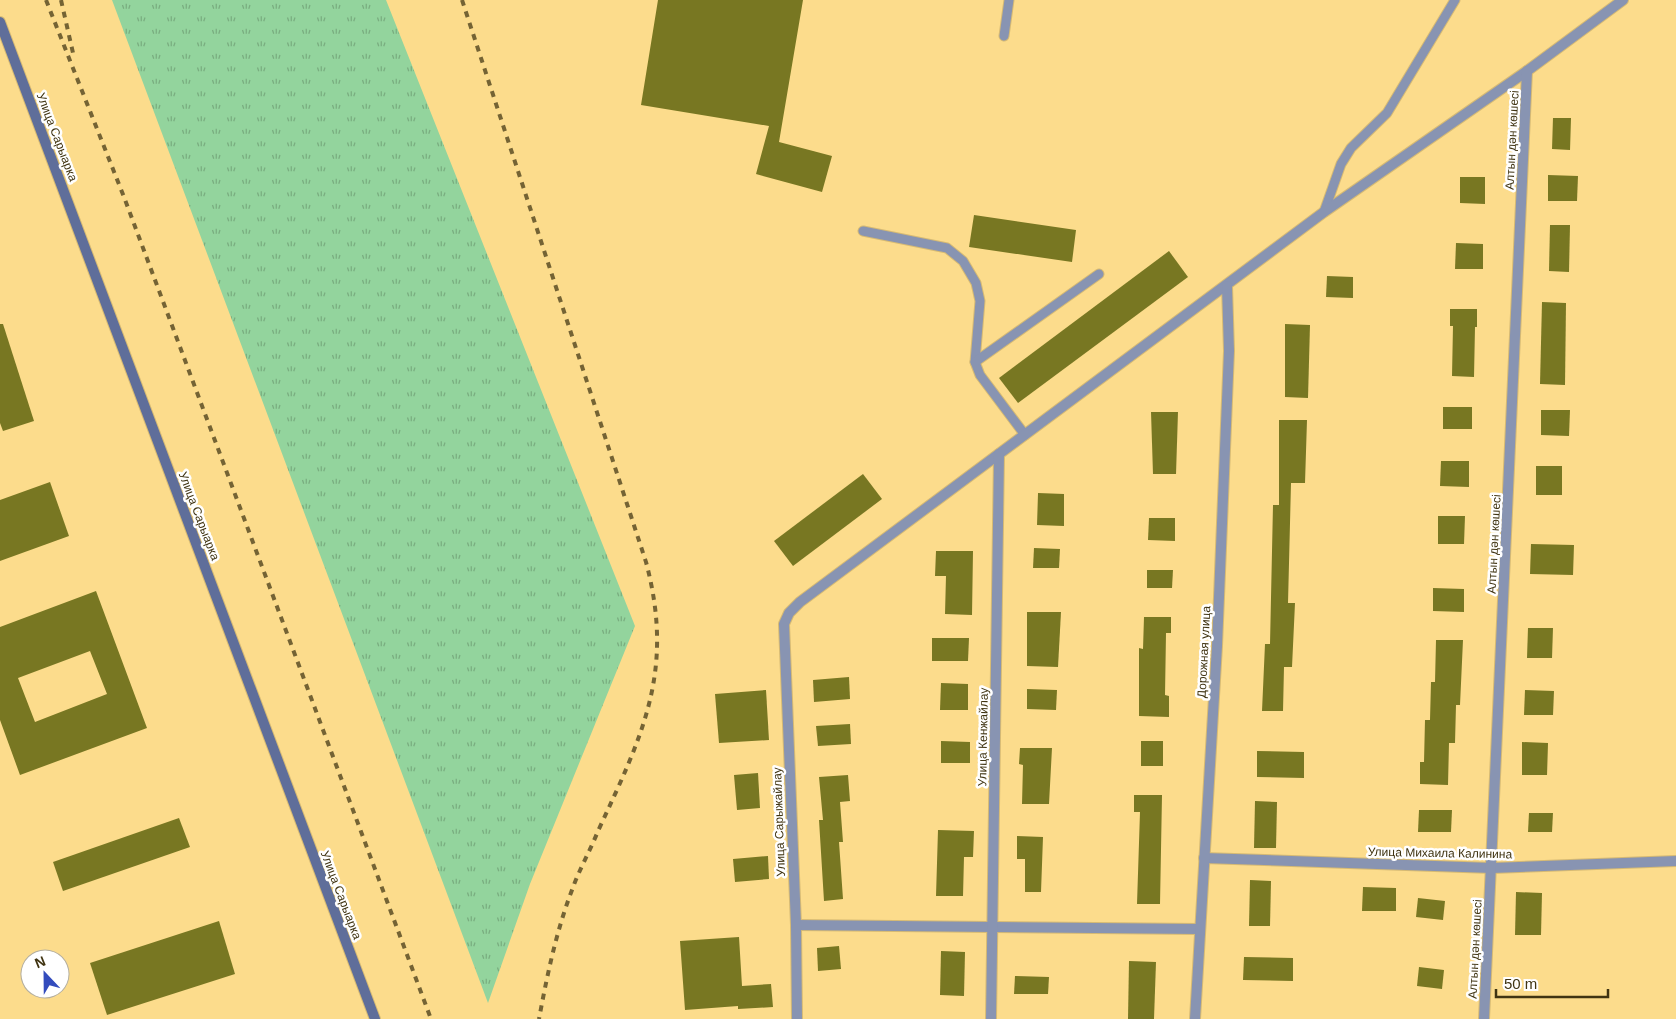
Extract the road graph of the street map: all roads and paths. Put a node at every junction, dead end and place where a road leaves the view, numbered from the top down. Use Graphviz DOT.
graph roads {
  1 [pos="1009,0"];
  2 [pos="1455,0"];
  3 [pos="1623,0"];
  4 [pos="0,22"];
  5 [pos="1004,36"];
  6 [pos="1527,71"];
  7 [pos="1324,212"];
  8 [pos="863,231"];
  9 [pos="1099,274"];
  10 [pos="1227,286"];
  11 [pos="975,362"];
  12 [pos="1024,435"];
  13 [pos="999,454"];
  14 [pos="1204,858"];
  15 [pos="1676,861"];
  16 [pos="1492,868"];
  17 [pos="796,925"];
  18 [pos="994,929"];
  19 [pos="1199,929"];
  20 [pos="374,1019"];
  21 [pos="797,1019"];
  22 [pos="991,1019"];
  23 [pos="1195,1019"];
  24 [pos="1484,1019"];
  1 -- 5 [label="lane"];
  2 -- 7 [label="lane"];
  3 -- 6 [label="street"];
  4 -- 20 [label="main road, Улица Сарыарка"];
  6 -- 7 [label="street"];
  6 -- 16 [label="street, Алтын дән көшесі"];
  7 -- 10 [label="street"];
  8 -- 11 [label="lane"];
  9 -- 11 [label="lane"];
  10 -- 12 [label="street"];
  10 -- 14 [label="street, Дорожная улица"];
  11 -- 12 [label="lane"];
  12 -- 13 [label="street"];
  13 -- 17 [label="street, Улица Сарыжайлау"];
  13 -- 18 [label="street, Улица Кенжайлау"];
  14 -- 16 [label="street, Улица Михаила Калинина"];
  14 -- 19 [label="street, Дорожная улица"];
  15 -- 16 [label="street, Улица Михаила Калинина"];
  16 -- 24 [label="street, Алтын дән көшесі"];
  17 -- 18 [label="street"];
  17 -- 21 [label="street, Улица Сарыжайлау"];
  18 -- 19 [label="street"];
  18 -- 22 [label="street, Улица Кенжайлау"];
  19 -- 23 [label="street, Дорожная улица"];
}
